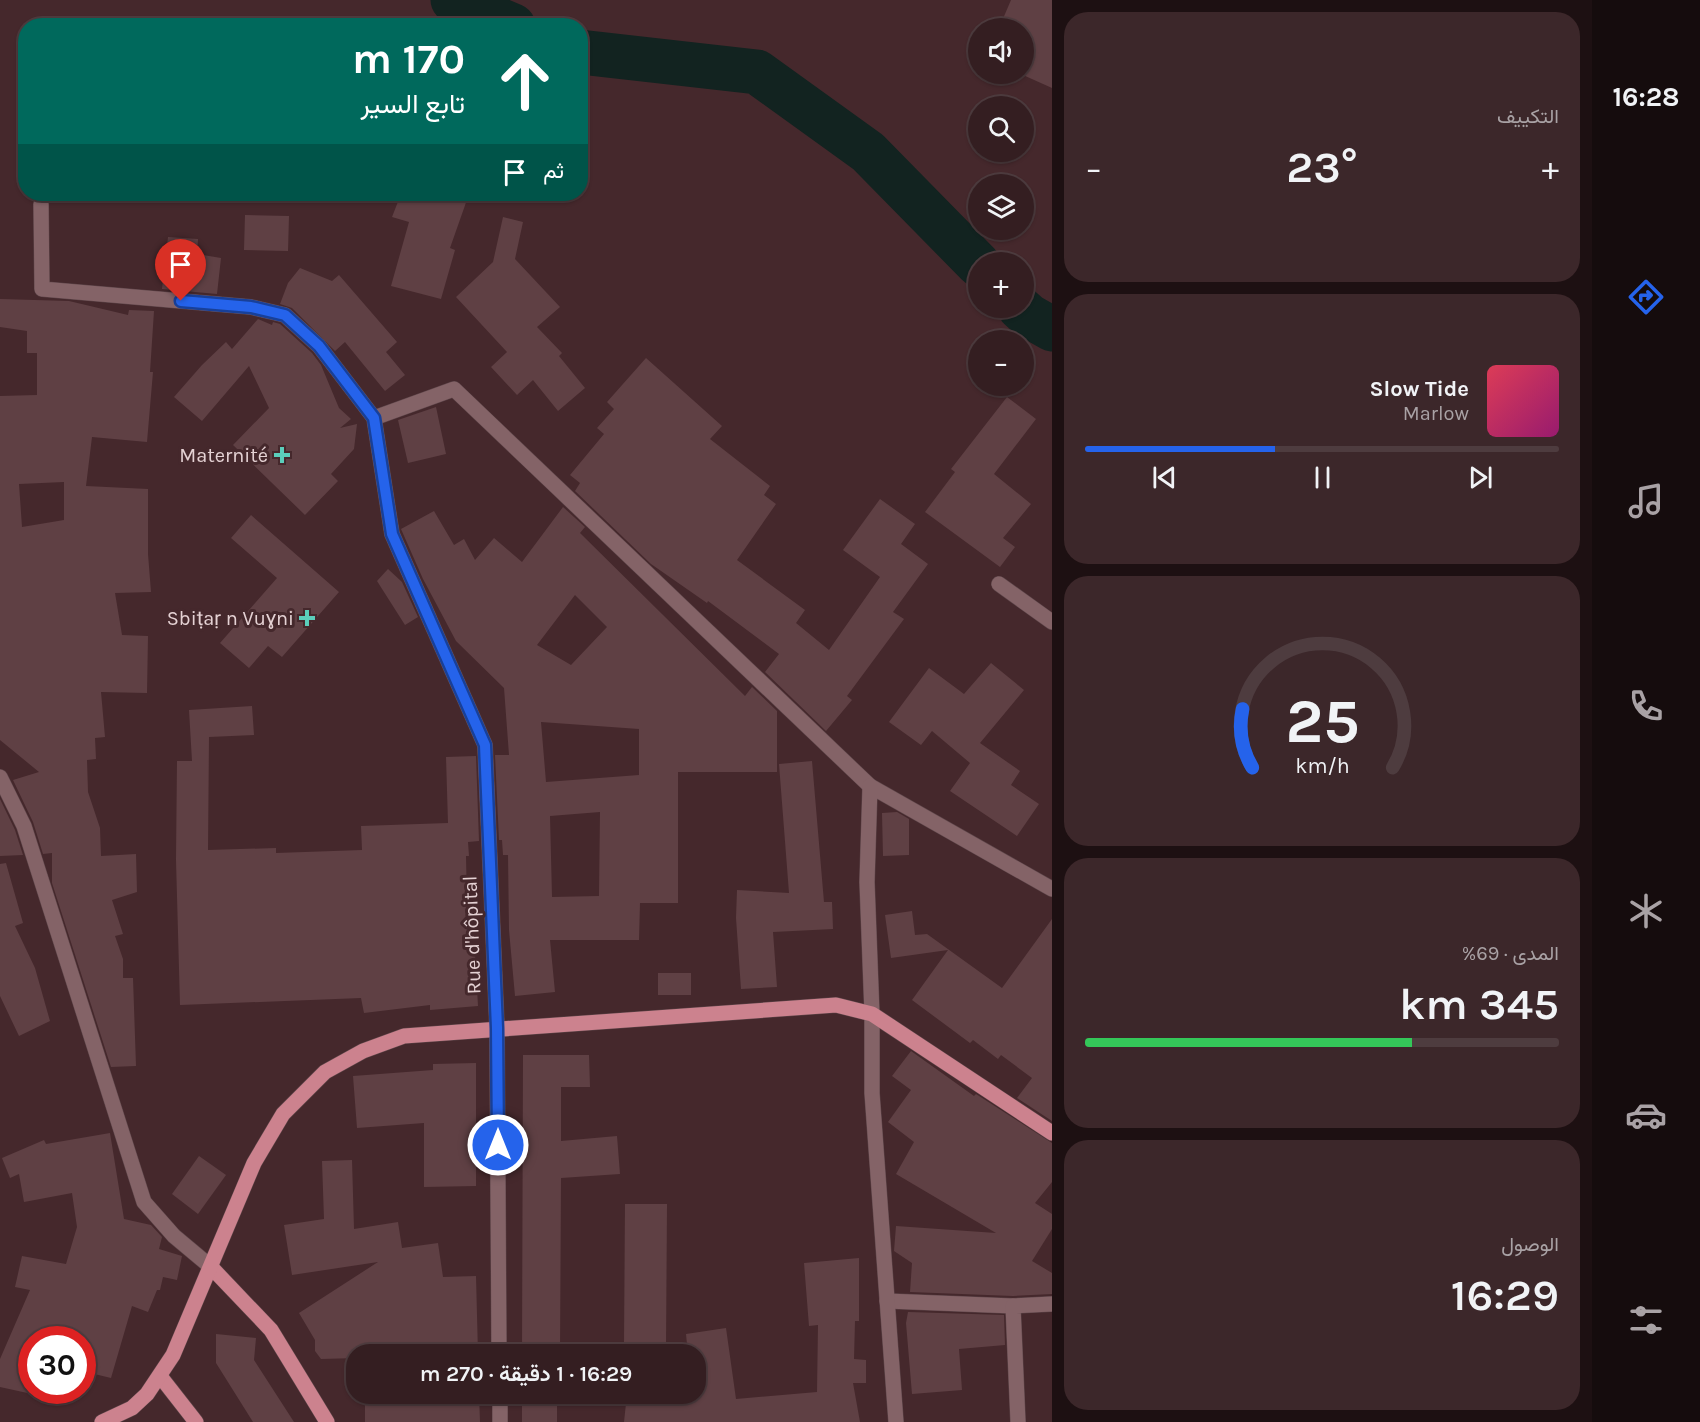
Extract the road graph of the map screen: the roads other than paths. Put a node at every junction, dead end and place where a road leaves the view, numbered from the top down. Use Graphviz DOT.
graph roads {
  1 [pos="41,204"];
  2 [pos="374,418"];
  3 [pos="999,584"];
  4 [pos="1052,622"];
  5 [pos="0,777"];
  6 [pos="870,786"];
  7 [pos="1052,889"];
  8 [pos="872,1014"];
  9 [pos="497,1028"];
  10 [pos="1052,1133"];
  11 [pos="211,1267"];
  12 [pos="887,1301"];
  13 [pos="1052,1304"];
  14 [pos="1013,1306"];
  15 [pos="500,1344"];
  16 [pos="160,1376"];
  17 [pos="500,1404"];
  18 [pos="102,1422"];
  19 [pos="196,1422"];
  20 [pos="327,1422"];
  21 [pos="500,1422"];
  22 [pos="896,1422"];
  23 [pos="1018,1422"];
  1 -- 2 [label="street"];
  2 -- 6 [label="street"];
  2 -- 9 [label="street, Rue d'hôpital"];
  3 -- 4 [label="street"];
  5 -- 11 [label="street"];
  6 -- 7 [label="street"];
  6 -- 8 [label="street"];
  8 -- 9 [label="main road"];
  8 -- 10 [label="main road"];
  8 -- 12 [label="street"];
  9 -- 11 [label="main road"];
  9 -- 15 [label="street, Rue d'hôpital"];
  11 -- 16 [label="main road"];
  11 -- 20 [label="main road"];
  12 -- 14 [label="street"];
  12 -- 22 [label="street"];
  13 -- 14 [label="street"];
  14 -- 23 [label="street"];
  16 -- 18 [label="main road"];
  16 -- 19 [label="main road"];
  17 -- 21 [label="street"];
}
